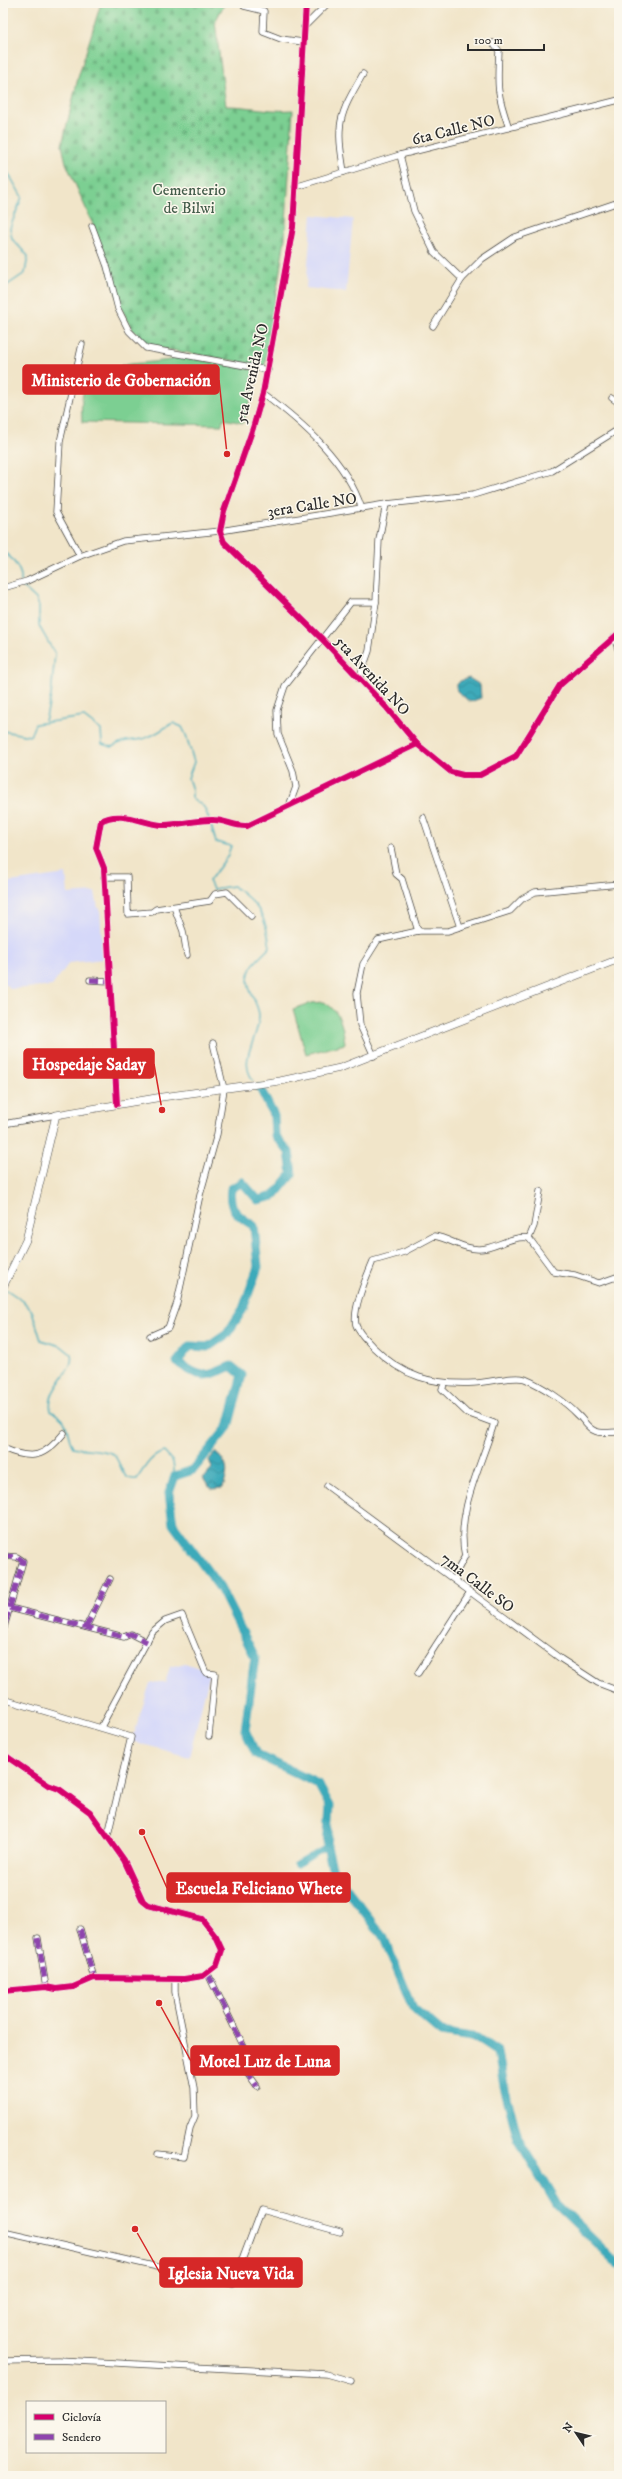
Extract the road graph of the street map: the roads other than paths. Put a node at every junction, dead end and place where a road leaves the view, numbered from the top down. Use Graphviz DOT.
graph roads {
  1 [pos="306,3"];
  2 [pos="328,3"];
  3 [pos="244,6"];
  4 [pos="304,26"];
  5 [pos="303,42"];
  6 [pos="493,43"];
  7 [pos="363,74"];
  8 [pos="619,100"];
  9 [pos="509,128"];
  10 [pos="400,156"];
  11 [pos="344,172"];
  12 [pos="295,187"];
  13 [pos="619,202"];
  14 [pos="92,226"];
  15 [pos="462,278"];
  16 [pos="433,326"];
  17 [pos="82,344"];
  18 [pos="268,370"];
  19 [pos="263,393"];
  20 [pos="612,398"];
  21 [pos="619,403"];
  22 [pos="619,429"];
  23 [pos="386,504"];
  24 [pos="362,509"];
  25 [pos="220,531"];
  26 [pos="80,556"];
  27 [pos="3,588"];
  28 [pos="376,602"];
  29 [pos="616,635"];
  30 [pos="322,639"];
  31 [pos="619,652"];
  32 [pos="359,679"];
  33 [pos="417,744"];
  34 [pos="290,806"];
  35 [pos="423,817"];
  36 [pos="391,848"];
  37 [pos="104,877"];
  38 [pos="619,884"];
  39 [pos="174,908"];
  40 [pos="251,916"];
  41 [pos="460,927"];
  42 [pos="418,931"];
  43 [pos="187,955"];
  44 [pos="619,959"];
  45 [pos="90,980"];
  46 [pos="109,981"];
  47 [pos="213,1043"];
  48 [pos="374,1056"];
  49 [pos="220,1089"];
  50 [pos="117,1104"];
  51 [pos="56,1115"];
  52 [pos="3,1124"];
  53 [pos="540,1191"];
  54 [pos="529,1238"];
  55 [pos="619,1276"];
  56 [pos="3,1287"];
  57 [pos="150,1336"];
  58 [pos="445,1383"];
  59 [pos="619,1432"];
  60 [pos="64,1433"];
  61 [pos="3,1448"];
  62 [pos="327,1486"];
  63 [pos="3,1556"];
  64 [pos="110,1579"];
  65 [pos="457,1581"];
  66 [pos="470,1592"];
  67 [pos="10,1608"];
  68 [pos="86,1627"];
  69 [pos="3,1631"];
  70 [pos="147,1642"];
  71 [pos="418,1674"];
  72 [pos="619,1691"];
  73 [pos="3,1700"];
  74 [pos="101,1727"];
  75 [pos="209,1736"];
  76 [pos="3,1754"];
  77 [pos="108,1834"];
  78 [pos="80,1929"];
  79 [pos="38,1938"];
  80 [pos="208,1974"];
  81 [pos="94,1978"];
  82 [pos="175,1979"];
  83 [pos="46,1987"];
  84 [pos="3,1991"];
  85 [pos="257,2086"];
  86 [pos="158,2154"];
  87 [pos="3,2232"];
  88 [pos="340,2232"];
  89 [pos="3,2361"];
  90 [pos="351,2381"];
  1 -- 4 [label="street, 5ta Avenida NO"];
  2 -- 4 [label="street"];
  3 -- 5 [label="street"];
  4 -- 5 [label="street, 5ta Avenida NO"];
  5 -- 12 [label="street, 5ta Avenida NO"];
  6 -- 9 [label="street"];
  7 -- 11 [label="street"];
  8 -- 9 [label="street, 6ta Calle NO"];
  9 -- 10 [label="street, 6ta Calle NO"];
  10 -- 11 [label="street, 6ta Calle NO"];
  10 -- 15 [label="street"];
  11 -- 12 [label="street, 6ta Calle NO"];
  12 -- 18 [label="street, 5ta Avenida NO"];
  13 -- 15 [label="street"];
  14 -- 18 [label="street"];
  15 -- 16 [label="street"];
  17 -- 26 [label="street"];
  18 -- 19 [label="street, 5ta Avenida NO"];
  19 -- 24 [label="street"];
  19 -- 25 [label="street, 5ta Avenida NO"];
  20 -- 21 [label="street"];
  22 -- 23 [label="street, 3era Calle NO"];
  23 -- 24 [label="street, 3era Calle NO"];
  23 -- 28 [label="street"];
  24 -- 25 [label="street, 3era Calle NO"];
  25 -- 26 [label="street, 3era Calle NO"];
  25 -- 30 [label="street, 5ta Avenida NO"];
  26 -- 27 [label="street, 3era Calle NO"];
  28 -- 30 [label="street"];
  28 -- 32 [label="street"];
  29 -- 31 [label="street"];
  29 -- 33 [label="street, 5ta Avenida NO"];
  30 -- 32 [label="street, 5ta Avenida NO"];
  30 -- 34 [label="street"];
  32 -- 33 [label="street, 5ta Avenida NO"];
  33 -- 34 [label="street"];
  34 -- 37 [label="street"];
  35 -- 41 [label="street"];
  36 -- 42 [label="street"];
  37 -- 39 [label="street"];
  37 -- 46 [label="street"];
  38 -- 41 [label="street"];
  39 -- 40 [label="street"];
  39 -- 43 [label="street"];
  41 -- 42 [label="street"];
  42 -- 48 [label="street"];
  44 -- 48 [label="main road"];
  45 -- 46 [label="street"];
  46 -- 50 [label="street"];
  47 -- 49 [label="street"];
  48 -- 49 [label="main road"];
  49 -- 50 [label="main road"];
  49 -- 57 [label="street"];
  50 -- 51 [label="main road"];
  51 -- 52 [label="street"];
  51 -- 56 [label="main road"];
  53 -- 54 [label="street"];
  54 -- 55 [label="street"];
  54 -- 58 [label="street"];
  58 -- 59 [label="street"];
  58 -- 65 [label="street"];
  60 -- 61 [label="street"];
  62 -- 65 [label="street, 7ma Calle SO"];
  63 -- 67 [label="street"];
  64 -- 68 [label="street"];
  65 -- 66 [label="street, 7ma Calle SO"];
  66 -- 71 [label="street"];
  66 -- 72 [label="street, 7ma Calle SO"];
  67 -- 68 [label="street"];
  67 -- 69 [label="street"];
  68 -- 70 [label="street"];
  70 -- 74 [label="street"];
  70 -- 75 [label="street"];
  73 -- 74 [label="street"];
  74 -- 77 [label="street"];
  76 -- 77 [label="street"];
  77 -- 80 [label="street"];
  78 -- 81 [label="street"];
  79 -- 83 [label="street"];
  80 -- 82 [label="street"];
  80 -- 85 [label="street"];
  81 -- 82 [label="street"];
  81 -- 83 [label="street"];
  82 -- 86 [label="street"];
  83 -- 84 [label="street"];
  87 -- 88 [label="street"];
  89 -- 90 [label="street"];
}
